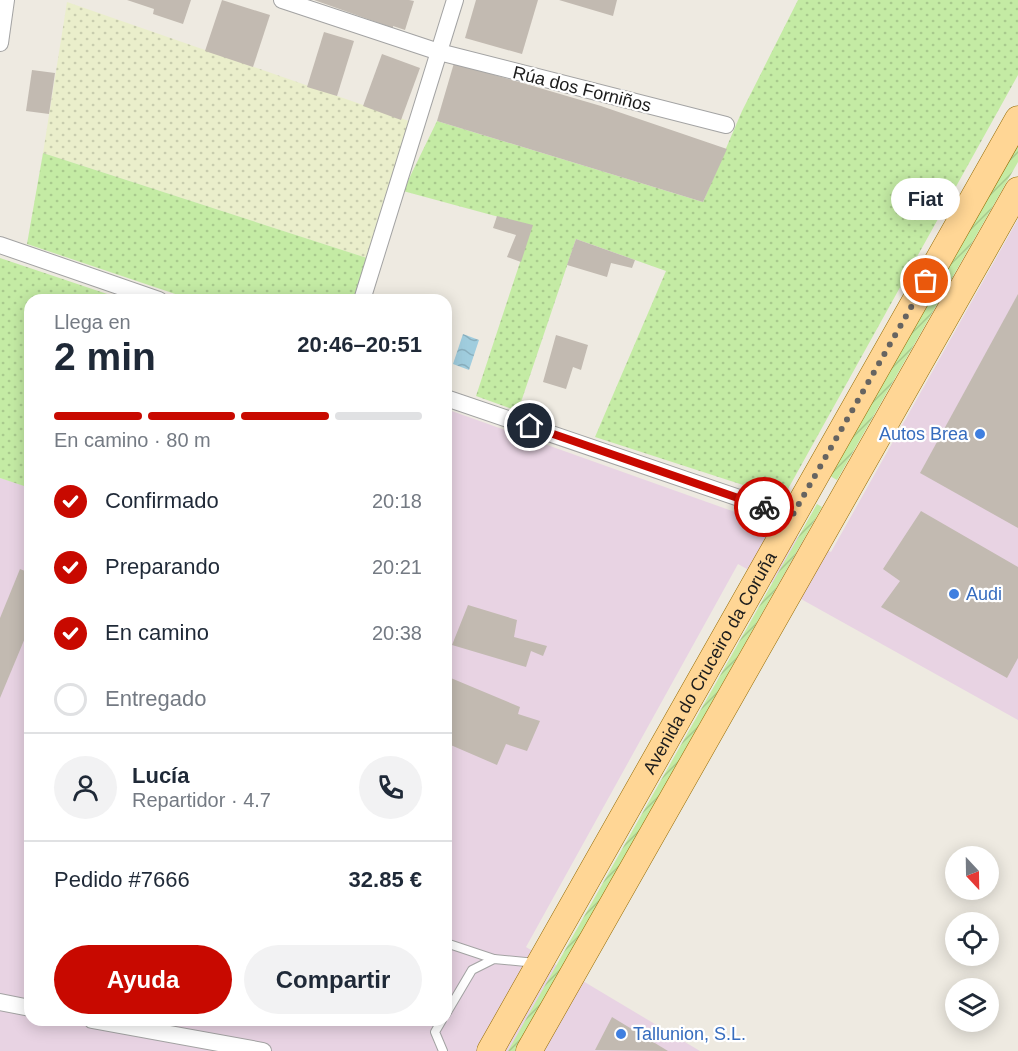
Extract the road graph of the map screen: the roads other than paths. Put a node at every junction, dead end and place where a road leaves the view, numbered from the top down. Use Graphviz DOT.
graph roads {
  1 [pos="6,0"];
  2 [pos="282,0"];
  3 [pos="455,0"];
  4 [pos="0,43"];
  5 [pos="438,52"];
  6 [pos="1018,119"];
  7 [pos="726,126"];
  8 [pos="1018,190"];
  9 [pos="0,245"];
  10 [pos="142,294"];
  11 [pos="364,294"];
  12 [pos="452,400"];
  13 [pos="792,516"];
  14 [pos="452,946"];
  15 [pos="494,959"];
  16 [pos="540,963"];
  17 [pos="0,1002"];
  18 [pos="452,1004"];
  19 [pos="24,1007"];
  20 [pos="125,1026"];
  21 [pos="438,1026"];
  22 [pos="263,1051"];
  23 [pos="443,1051"];
  24 [pos="490,1051"];
  25 [pos="529,1051"];
  1 -- 4 [label="street"];
  2 -- 5 [label="street, Rúa dos Forniños"];
  3 -- 5 [label="street"];
  5 -- 7 [label="street, Rúa dos Forniños"];
  5 -- 11 [label="street"];
  6 -- 13 [label="main road, Avenida do Cruceiro da Coruña"];
  8 -- 25 [label="main road, Avenida do Cruceiro da Coruña"];
  9 -- 10 [label="street"];
  12 -- 13 [label="street"];
  13 -- 16 [label="main road, Avenida do Cruceiro da Coruña"];
  14 -- 15 [label="lane"];
  15 -- 16 [label="lane"];
  15 -- 18 [label="lane"];
  16 -- 24 [label="main road, Avenida do Cruceiro da Coruña"];
  17 -- 19 [label="street"];
  20 -- 22 [label="street"];
  21 -- 23 [label="lane"];
}
